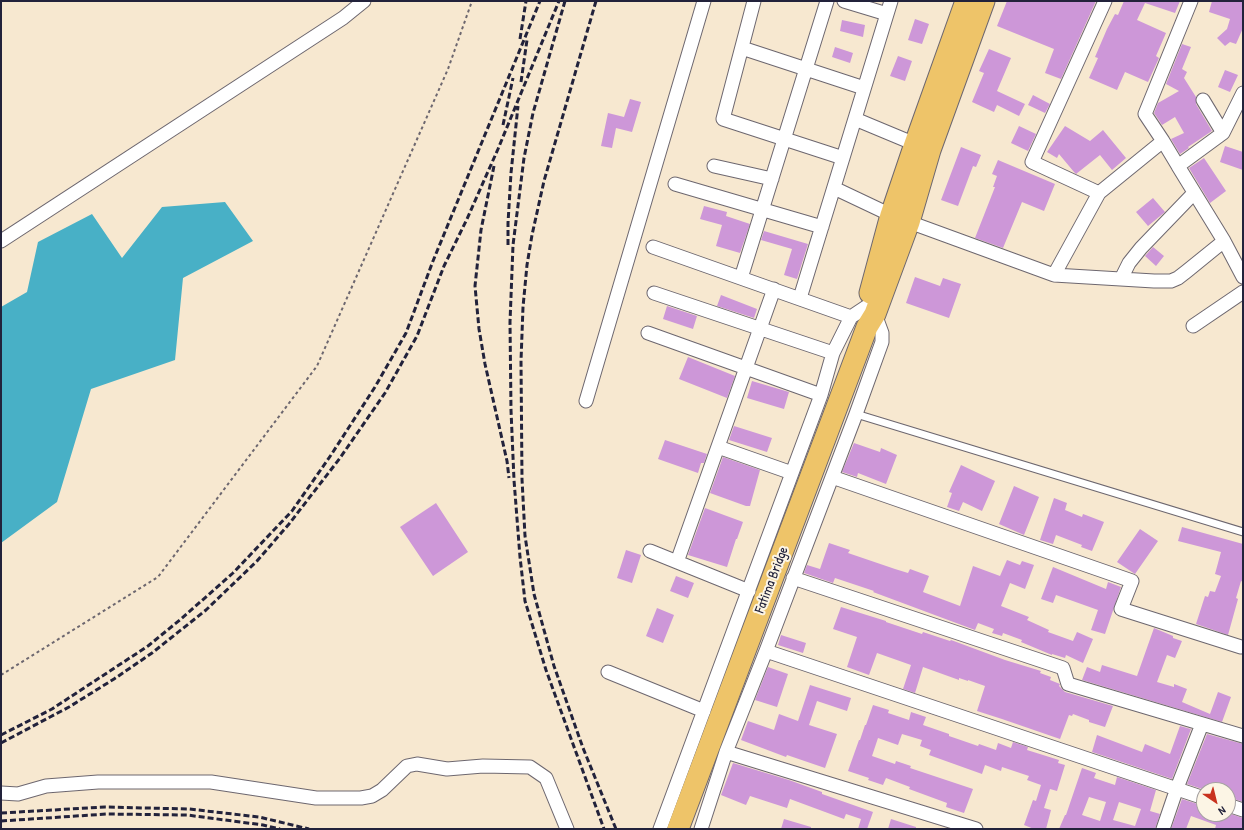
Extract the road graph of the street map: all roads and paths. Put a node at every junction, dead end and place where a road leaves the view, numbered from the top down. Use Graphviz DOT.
graph roads {
  1 [pos="364,1"];
  2 [pos="472,1"];
  3 [pos="704,1"];
  4 [pos="754,1"];
  5 [pos="827,1"];
  6 [pos="844,1"];
  7 [pos="891,1"];
  8 [pos="966,1"];
  9 [pos="984,1"];
  10 [pos="1105,1"];
  11 [pos="1191,1"];
  12 [pos="887,14"];
  13 [pos="742,48"];
  14 [pos="806,69"];
  15 [pos="864,88"];
  16 [pos="1243,92"];
  17 [pos="1203,100"];
  18 [pos="855,118"];
  19 [pos="1223,133"];
  20 [pos="784,139"];
  21 [pos="1163,141"];
  22 [pos="915,144"];
  23 [pos="843,158"];
  24 [pos="714,166"];
  25 [pos="1178,166"];
  26 [pos="772,179"];
  27 [pos="675,184"];
  28 [pos="834,188"];
  29 [pos="1098,193"];
  30 [pos="1194,193"];
  31 [pos="762,209"];
  32 [pos="900,219"];
  33 [pos="822,227"];
  34 [pos="1,241"];
  35 [pos="1224,241"];
  36 [pos="654,247"];
  37 [pos="1054,275"];
  38 [pos="1243,277"];
  39 [pos="741,278"];
  40 [pos="1121,279"];
  41 [pos="774,289"];
  42 [pos="1243,292"];
  43 [pos="654,293"];
  44 [pos="800,298"];
  45 [pos="865,319"];
  46 [pos="1193,326"];
  47 [pos="761,328"];
  48 [pos="648,333"];
  49 [pos="833,353"];
  50 [pos="746,368"];
  51 [pos="821,395"];
  52 [pos="586,401"];
  53 [pos="856,414"];
  54 [pos="718,447"];
  55 [pos="792,473"];
  56 [pos="832,477"];
  57 [pos="1243,532"];
  58 [pos="650,551"];
  59 [pos="678,562"];
  60 [pos="793,578"];
  61 [pos="749,591"];
  62 [pos="1240,647"];
  63 [pos="766,651"];
  64 [pos="608,672"];
  65 [pos="1,675"];
  66 [pos="704,711"];
  67 [pos="1202,724"];
  68 [pos="1243,736"];
  69 [pos="726,752"];
  70 [pos="1176,788"];
  71 [pos="1,794"];
  72 [pos="1196,795"];
  73 [pos="567,829"];
  74 [pos="660,829"];
  75 [pos="678,829"];
  76 [pos="701,829"];
  77 [pos="976,829"];
  78 [pos="1163,829"];
  1 -- 34 [label="street"];
  2 -- 65 [label="path"];
  3 -- 52 [label="street"];
  4 -- 13 [label="street"];
  5 -- 14 [label="street"];
  6 -- 12 [label="street"];
  7 -- 12 [label="street"];
  8 -- 22 [label="main road"];
  9 -- 32 [label="main road"];
  10 -- 29 [label="street"];
  11 -- 21 [label="street"];
  12 -- 15 [label="street"];
  13 -- 14 [label="street"];
  13 -- 20 [label="street"];
  14 -- 15 [label="street"];
  14 -- 20 [label="street"];
  15 -- 18 [label="street"];
  16 -- 19 [label="street"];
  17 -- 19 [label="street"];
  18 -- 22 [label="street"];
  18 -- 23 [label="street"];
  19 -- 25 [label="street"];
  20 -- 23 [label="street"];
  20 -- 26 [label="street"];
  21 -- 25 [label="street"];
  21 -- 29 [label="street"];
  22 -- 32 [label="main road"];
  23 -- 28 [label="street"];
  24 -- 26 [label="street"];
  25 -- 30 [label="street"];
  26 -- 31 [label="street"];
  27 -- 31 [label="street"];
  28 -- 32 [label="street"];
  28 -- 33 [label="street"];
  29 -- 37 [label="street"];
  30 -- 35 [label="street"];
  30 -- 40 [label="street"];
  31 -- 33 [label="street"];
  31 -- 39 [label="street"];
  32 -- 37 [label="street"];
  32 -- 45 [label="main road, Fatima Bridge"];
  33 -- 44 [label="street"];
  35 -- 38 [label="street"];
  35 -- 40 [label="street"];
  36 -- 39 [label="street"];
  37 -- 40 [label="street"];
  39 -- 41 [label="street"];
  41 -- 44 [label="street"];
  41 -- 47 [label="street"];
  42 -- 46 [label="street"];
  43 -- 47 [label="street"];
  44 -- 45 [label="street"];
  45 -- 49 [label="street"];
  45 -- 53 [label="street"];
  45 -- 75 [label="main road, Fatima Bridge"];
  47 -- 49 [label="street"];
  47 -- 50 [label="street"];
  48 -- 50 [label="street"];
  49 -- 51 [label="street"];
  50 -- 51 [label="street"];
  50 -- 54 [label="street"];
  51 -- 55 [label="street"];
  53 -- 56 [label="street"];
  53 -- 57 [label="lane"];
  54 -- 55 [label="street"];
  54 -- 59 [label="street"];
  55 -- 61 [label="street"];
  56 -- 60 [label="street"];
  56 -- 62 [label="street"];
  58 -- 59 [label="street"];
  59 -- 61 [label="street"];
  60 -- 63 [label="street"];
  60 -- 67 [label="street"];
  61 -- 66 [label="street"];
  63 -- 69 [label="street"];
  63 -- 70 [label="street"];
  64 -- 66 [label="street"];
  66 -- 74 [label="street"];
  67 -- 68 [label="street"];
  67 -- 70 [label="street"];
  69 -- 76 [label="street"];
  69 -- 77 [label="street"];
  70 -- 72 [label="street"];
  70 -- 78 [label="street"];
  71 -- 73 [label="street"];
}
